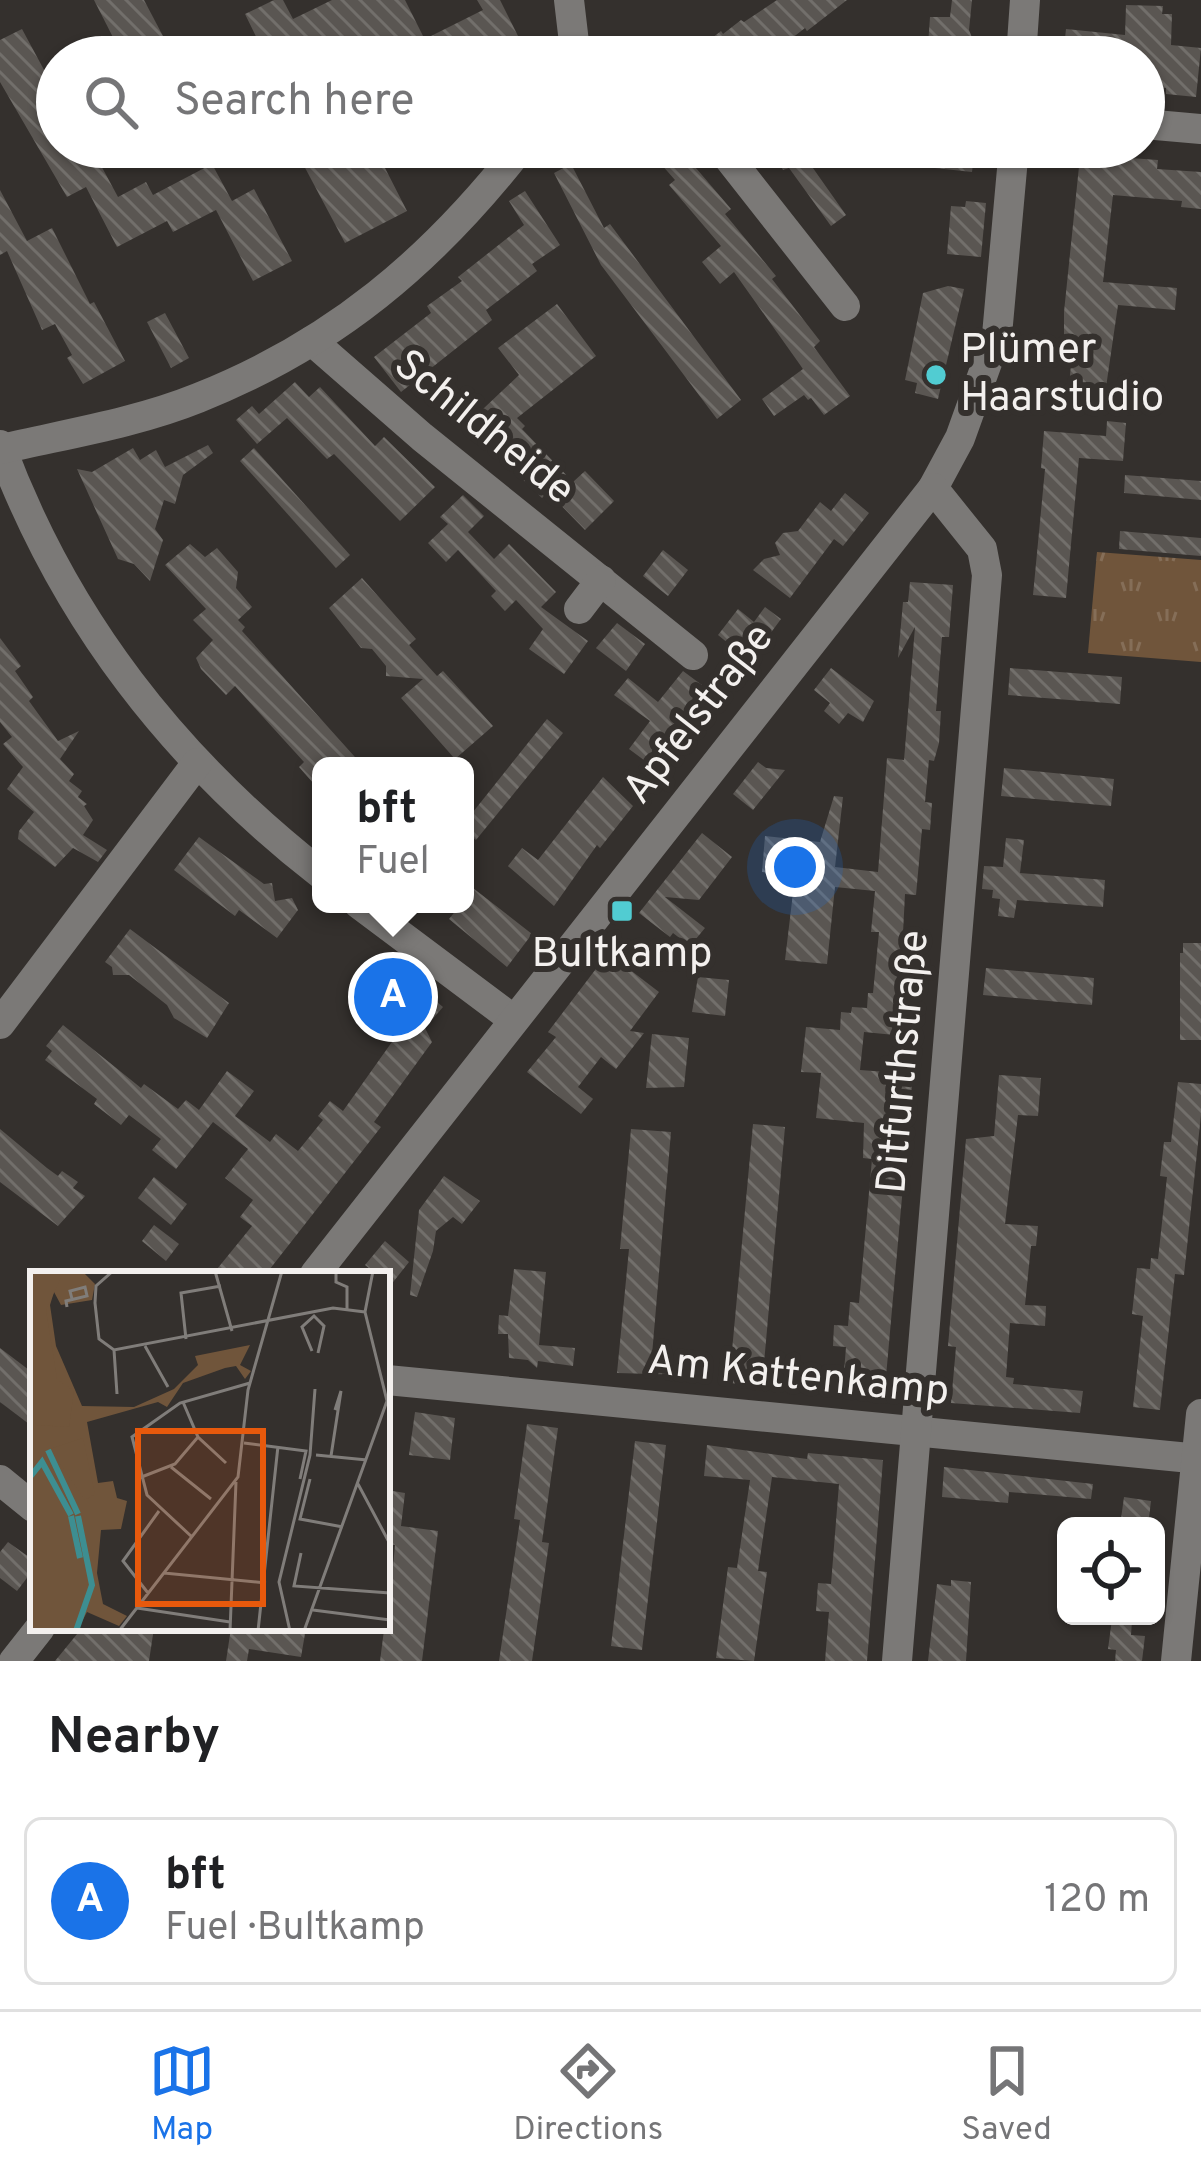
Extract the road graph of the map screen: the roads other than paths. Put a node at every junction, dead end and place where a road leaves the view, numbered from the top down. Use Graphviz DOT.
graph roads {
  1 [pos="568,0"];
  2 [pos="1025,0"];
  3 [pos="571,36"];
  4 [pos="1022,36"];
  5 [pos="1165,126"];
  6 [pos="1201,129"];
  7 [pos="505,168"];
  8 [pos="736,168"];
  9 [pos="1012,168"];
  10 [pos="845,307"];
  11 [pos="312,341"];
  12 [pos="1,447"];
  13 [pos="933,488"];
  14 [pos="601,580"];
  15 [pos="579,609"];
  16 [pos="694,655"];
  17 [pos="197,763"];
  18 [pos="312,866"];
  19 [pos="371,913"];
  20 [pos="514,1020"];
  21 [pos="0,1024"];
  22 [pos="317,1271"];
  23 [pos="390,1380"];
  24 [pos="1201,1414"];
  25 [pos="916,1432"];
  26 [pos="1198,1459"];
  27 [pos="0,1480"];
  28 [pos="30,1505"];
  29 [pos="38,1631"];
  30 [pos="14,1661"];
  31 [pos="897,1661"];
  32 [pos="1175,1661"];
  1 -- 3 [label="street"];
  2 -- 4 [label="street"];
  5 -- 6 [label="street"];
  7 -- 11 [label="street"];
  8 -- 10 [label="street"];
  9 -- 13 [label="street, Apfelstraße"];
  11 -- 12 [label="street"];
  11 -- 14 [label="street, Schildheide"];
  12 -- 17 [label="street"];
  13 -- 20 [label="street, Apfelstraße"];
  13 -- 25 [label="street, Ditfurthstraße"];
  14 -- 15 [label="street"];
  14 -- 16 [label="street, Schildheide"];
  17 -- 18 [label="street"];
  17 -- 21 [label="street"];
  19 -- 20 [label="street"];
  20 -- 22 [label="street, Apfelstraße"];
  23 -- 25 [label="street, Am Kattenkamp"];
  24 -- 26 [label="street"];
  25 -- 26 [label="street, Am Kattenkamp"];
  25 -- 31 [label="street, Ditfurthstraße"];
  26 -- 32 [label="street"];
  27 -- 28 [label="street"];
  29 -- 30 [label="street"];
}
